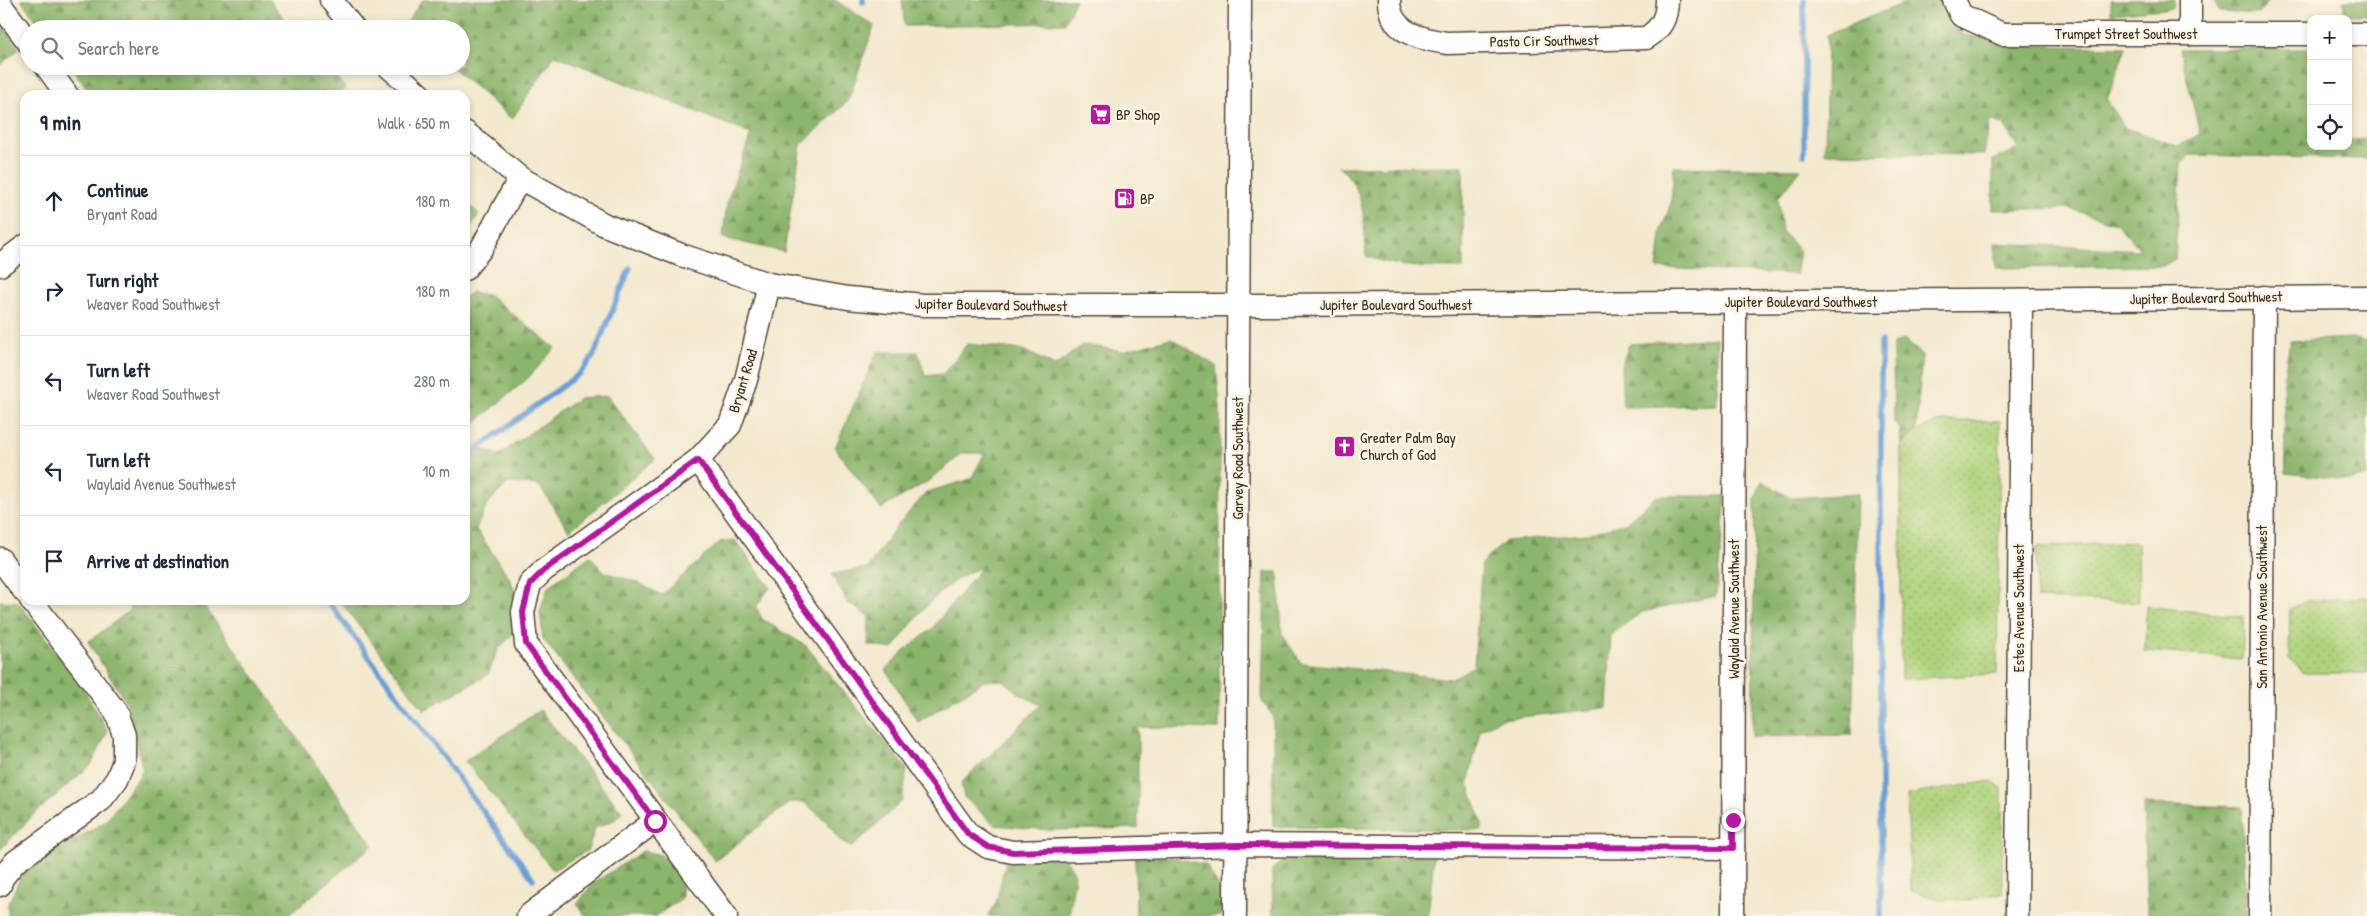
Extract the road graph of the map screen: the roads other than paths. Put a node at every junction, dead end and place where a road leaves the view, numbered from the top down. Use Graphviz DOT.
graph roads {
  1 [pos="331,0"];
  2 [pos="1240,0"];
  3 [pos="1389,0"];
  4 [pos="1667,0"];
  5 [pos="1954,0"];
  6 [pos="2190,0"];
  7 [pos="0,4"];
  8 [pos="347,20"];
  9 [pos="20,31"];
  10 [pos="2190,34"];
  11 [pos="2307,34"];
  12 [pos="2352,34"];
  13 [pos="2367,34"];
  14 [pos="53,75"];
  15 [pos="398,75"];
  16 [pos="63,90"];
  17 [pos="414,90"];
  18 [pos="470,136"];
  19 [pos="520,178"];
  20 [pos="20,250"];
  21 [pos="470,262"];
  22 [pos="0,265"];
  23 [pos="769,284"];
  24 [pos="2264,297"];
  25 [pos="2367,297"];
  26 [pos="2021,300"];
  27 [pos="1734,302"];
  28 [pos="1238,305"];
  29 [pos="698,460"];
  30 [pos="1,563"];
  31 [pos="20,586"];
  32 [pos="35,605"];
  33 [pos="655,821"];
  34 [pos="1236,845"];
  35 [pos="1733,848"];
  36 [pos="0,885"];
  37 [pos="528,916"];
  38 [pos="726,916"];
  39 [pos="1235,916"];
  40 [pos="1734,916"];
  41 [pos="2017,916"];
  42 [pos="2260,916"];
  1 -- 8 [label="street"];
  2 -- 28 [label="street, Garvey Road Southwest"];
  3 -- 4 [label="street, Pasto Cir Southwest"];
  5 -- 10 [label="street, Trumpet Street Southwest"];
  6 -- 10 [label="street"];
  7 -- 9 [label="street"];
  10 -- 11 [label="street, Trumpet Street Southwest"];
  12 -- 13 [label="street"];
  14 -- 16 [label="street"];
  15 -- 17 [label="street"];
  18 -- 19 [label="street, Jupiter Boulevard Southwest"];
  19 -- 21 [label="street"];
  19 -- 23 [label="street, Jupiter Boulevard Southwest"];
  20 -- 22 [label="street"];
  23 -- 28 [label="street, Jupiter Boulevard Southwest"];
  23 -- 29 [label="street, Bryant Road"];
  24 -- 25 [label="street, Jupiter Boulevard Southwest"];
  24 -- 26 [label="street, Jupiter Boulevard Southwest"];
  24 -- 42 [label="street, San Antonio Avenue Southwest"];
  26 -- 27 [label="street, Jupiter Boulevard Southwest"];
  26 -- 41 [label="street, Estes Avenue Southwest"];
  27 -- 28 [label="street, Jupiter Boulevard Southwest"];
  27 -- 35 [label="street, Waylaid Avenue Southwest"];
  28 -- 34 [label="street, Garvey Road Southwest"];
  29 -- 33 [label="street, Bryant Road"];
  29 -- 34 [label="street"];
  30 -- 31 [label="street"];
  32 -- 36 [label="street"];
  33 -- 37 [label="street"];
  33 -- 38 [label="street, Bryant Road"];
  34 -- 35 [label="street"];
  34 -- 39 [label="street, Garvey Road Southwest"];
  35 -- 40 [label="street, Waylaid Avenue Southwest"];
}
